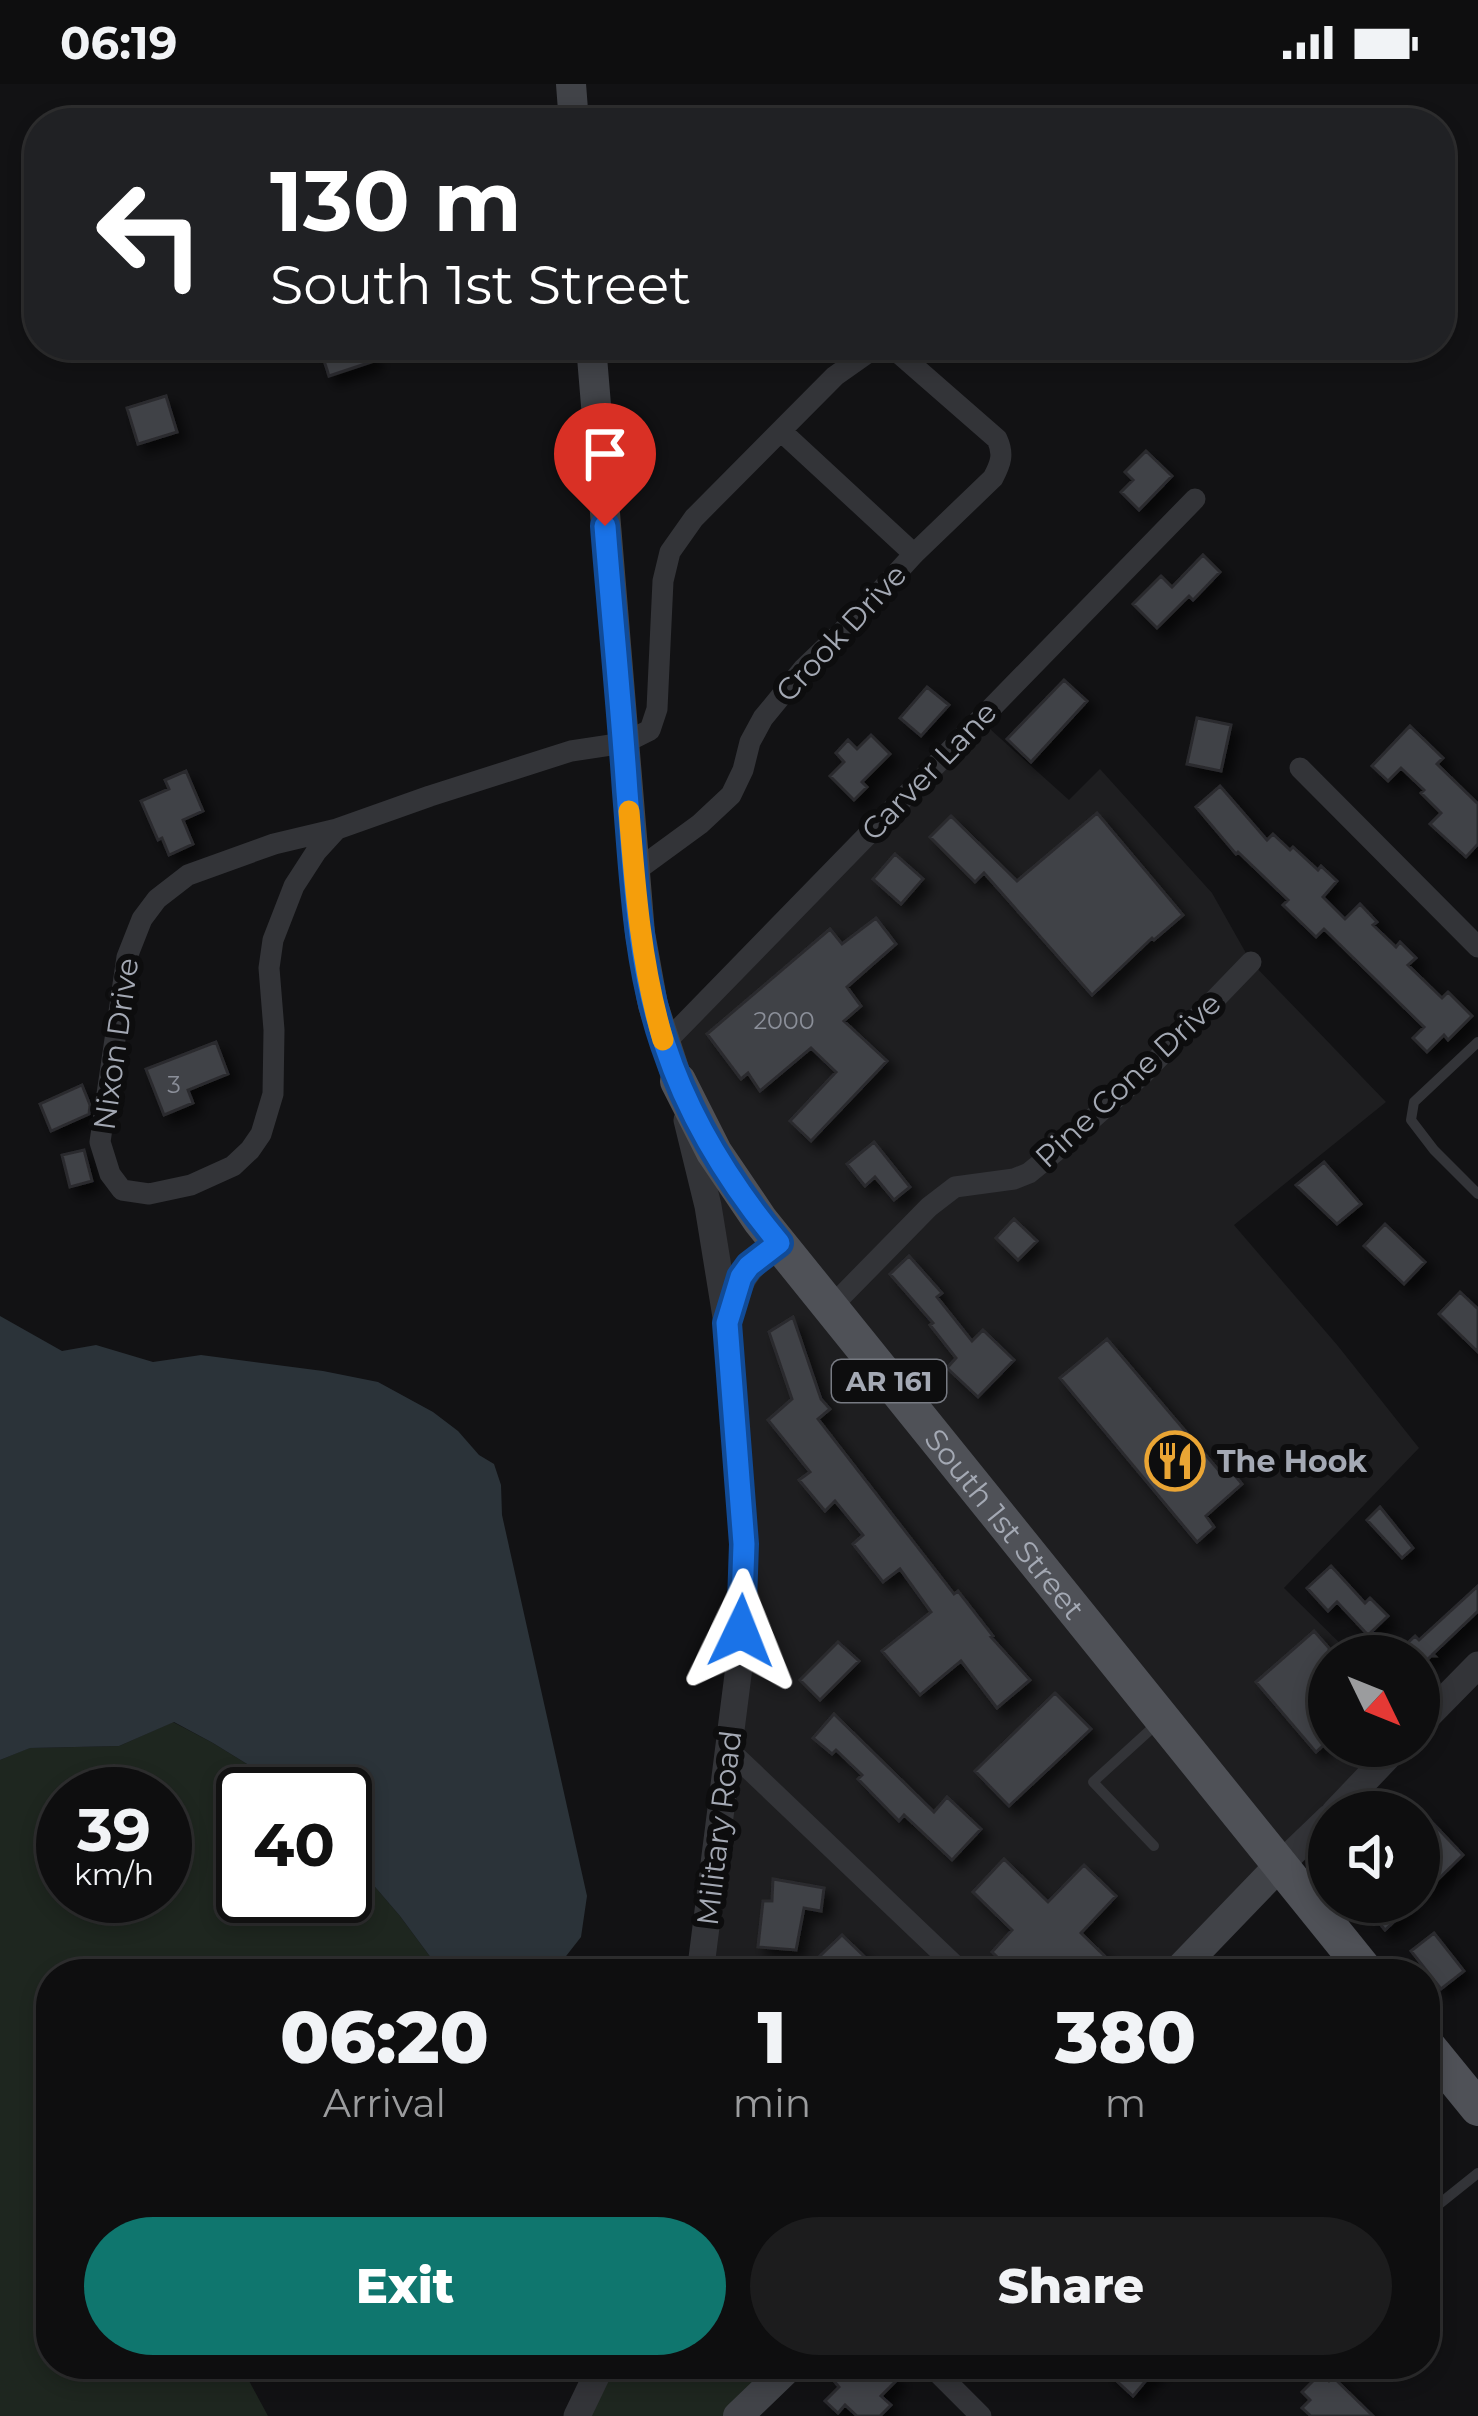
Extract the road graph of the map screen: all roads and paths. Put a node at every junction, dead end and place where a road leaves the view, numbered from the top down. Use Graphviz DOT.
graph roads {
  1 [pos="591,360"];
  2 [pos="858,360"];
  3 [pos="907,360"];
  4 [pos="781,431"];
  5 [pos="1195,499"];
  6 [pos="914,554"];
  7 [pos="624,743"];
  8 [pos="1300,768"];
  9 [pos="337,830"];
  10 [pos="634,873"];
  11 [pos="1478,947"];
  12 [pos="1251,962"];
  13 [pos="1478,1042"];
  14 [pos="664,1044"];
  15 [pos="678,1081"];
  16 [pos="1478,1194"];
  17 [pos="770,1232"];
  18 [pos="717,1276"];
  19 [pos="830,1308"];
  20 [pos="727,1323"];
  21 [pos="1478,1665"];
  22 [pos="1440,1704"];
  23 [pos="1162,1719"];
  24 [pos="729,1750"];
  25 [pos="1378,1767"];
  26 [pos="1355,1791"];
  27 [pos="1308,1838"];
  28 [pos="1154,1846"];
  29 [pos="1280,1865"];
  30 [pos="702,1959"];
  31 [pos="948,1959"];
  32 [pos="1189,1959"];
  33 [pos="1356,1959"];
  34 [pos="1440,2077"];
  35 [pos="1478,2108"];
  36 [pos="1478,2173"];
  37 [pos="1440,2203"];
  38 [pos="595,2379"];
  39 [pos="776,2379"];
  40 [pos="943,2379"];
  41 [pos="577,2416"];
  42 [pos="738,2416"];
  43 [pos="981,2416"];
  1 -- 7 [label="main road, South 1st Street / AR 161"];
  2 -- 4 [label="street, Crook Drive"];
  3 -- 6 [label="street, Crook Drive"];
  4 -- 6 [label="street"];
  4 -- 7 [label="street"];
  5 -- 14 [label="street, Carver Lane"];
  6 -- 10 [label="street, Crook Drive"];
  7 -- 9 [label="street, Nixon Drive"];
  7 -- 10 [label="main road, South 1st Street / AR 161"];
  8 -- 11 [label="street"];
  9 -- 9 [label="street, Nixon Drive"];
  10 -- 14 [label="main road, South 1st Street / AR 161"];
  12 -- 19 [label="street, Pine Cone Drive"];
  13 -- 16 [label="lane"];
  14 -- 15 [label="main road, South 1st Street / AR 161"];
  15 -- 17 [label="main road, South 1st Street / AR 161"];
  15 -- 18 [label="street, Military Road"];
  17 -- 18 [label="street"];
  17 -- 19 [label="main road, South 1st Street / AR 161"];
  17 -- 20 [label="street, Military Road"];
  18 -- 20 [label="street, Military Road"];
  19 -- 23 [label="main road, South 1st Street / AR 161"];
  20 -- 24 [label="street, Military Road"];
  21 -- 22 [label="street"];
  23 -- 28 [label="lane"];
  23 -- 29 [label="main road, South 1st Street / AR 161"];
  24 -- 30 [label="street, Military Road"];
  24 -- 31 [label="street"];
  25 -- 26 [label="street"];
  27 -- 29 [label="street"];
  29 -- 32 [label="main road"];
  29 -- 33 [label="main road, South 1st Street / AR 161"];
  34 -- 35 [label="main road"];
  36 -- 37 [label="lane"];
  38 -- 41 [label="street"];
  39 -- 42 [label="main road"];
  40 -- 43 [label="street"];
}
